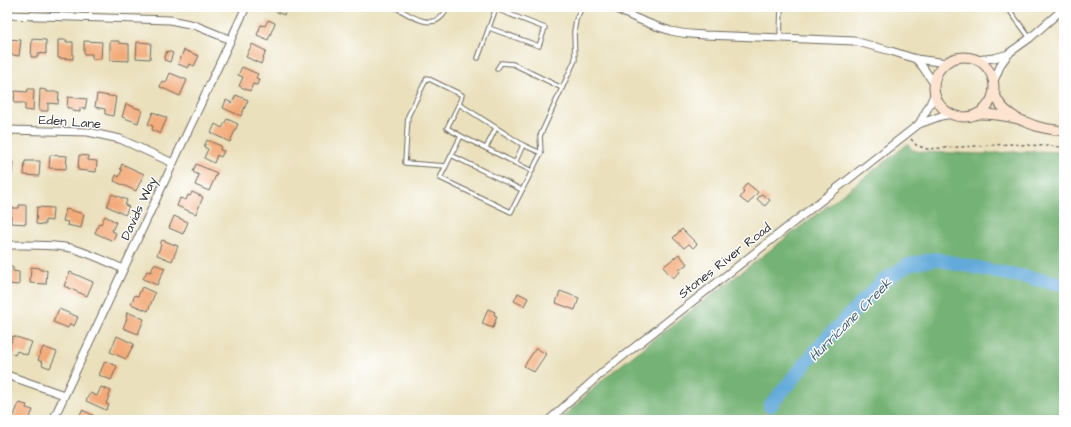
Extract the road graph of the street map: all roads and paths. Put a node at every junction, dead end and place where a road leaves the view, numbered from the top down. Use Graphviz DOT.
graph roads {
  1 [pos="246,7"];
  2 [pos="395,7"];
  3 [pos="448,7"];
  4 [pos="582,7"];
  5 [pos="613,7"];
  6 [pos="781,7"];
  7 [pos="1007,7"];
  8 [pos="496,8"];
  9 [pos="1064,8"];
  10 [pos="7,15"];
  11 [pos="489,28"];
  12 [pos="1030,38"];
  13 [pos="780,39"];
  14 [pos="231,40"];
  15 [pos="1009,54"];
  16 [pos="478,58"];
  17 [pos="916,59"];
  18 [pos="976,60"];
  19 [pos="947,62"];
  20 [pos="497,69"];
  21 [pos="994,81"];
  22 [pos="562,88"];
  23 [pos="935,89"];
  24 [pos="994,92"];
  25 [pos="459,104"];
  26 [pos="953,114"];
  27 [pos="975,114"];
  28 [pos="1018,119"];
  29 [pos="919,124"];
  30 [pos="496,128"];
  31 [pos="7,130"];
  32 [pos="1064,131"];
  33 [pos="462,136"];
  34 [pos="911,139"];
  35 [pos="523,145"];
  36 [pos="1064,147"];
  37 [pos="486,148"];
  38 [pos="541,153"];
  39 [pos="451,155"];
  40 [pos="515,162"];
  41 [pos="173,163"];
  42 [pos="446,166"];
  43 [pos="532,171"];
  44 [pos="522,190"];
  45 [pos="7,245"];
  46 [pos="123,269"];
  47 [pos="7,375"];
  48 [pos="64,396"];
  49 [pos="53,420"];
  50 [pos="548,420"];
  1 -- 14 [label="street, Davids Way"];
  2 -- 3 [label="lane"];
  4 -- 22 [label="lane"];
  5 -- 13 [label="street"];
  6 -- 13 [label="lane"];
  7 -- 12 [label="lane"];
  8 -- 11 [label="lane"];
  8 -- 11 [label="lane"];
  9 -- 12 [label="street"];
  10 -- 14 [label="street"];
  11 -- 16 [label="lane"];
  12 -- 15 [label="street"];
  13 -- 17 [label="street"];
  14 -- 41 [label="street, Davids Way"];
  15 -- 18 [label="street"];
  15 -- 21 [label="street"];
  17 -- 19 [label="street"];
  17 -- 23 [label="street"];
  18 -- 19 [label="main road"];
  18 -- 21 [label="main road"];
  19 -- 23 [label="main road, Stones River Road"];
  20 -- 22 [label="lane"];
  21 -- 24 [label="main road"];
  22 -- 38 [label="lane"];
  23 -- 26 [label="main road"];
  23 -- 29 [label="street, Stones River Road"];
  24 -- 27 [label="main road"];
  24 -- 28 [label="main road"];
  25 -- 30 [label="lane"];
  25 -- 33 [label="lane"];
  25 -- 42 [label="lane"];
  26 -- 27 [label="main road, Stones River Road"];
  26 -- 29 [label="street, Stones River Road"];
  27 -- 28 [label="main road, Stones River Road"];
  28 -- 32 [label="main road"];
  29 -- 50 [label="street, Stones River Road"];
  30 -- 35 [label="lane"];
  30 -- 37 [label="lane"];
  31 -- 41 [label="street, Eden Lane"];
  33 -- 37 [label="lane"];
  33 -- 39 [label="lane"];
  34 -- 36 [label="path"];
  35 -- 38 [label="lane"];
  35 -- 40 [label="lane"];
  37 -- 40 [label="lane"];
  38 -- 43 [label="lane"];
  39 -- 42 [label="lane"];
  39 -- 44 [label="lane"];
  40 -- 43 [label="lane"];
  41 -- 46 [label="street, Davids Way"];
  42 -- 44 [label="lane"];
  43 -- 44 [label="lane"];
  45 -- 46 [label="street"];
  46 -- 48 [label="street, Davids Way"];
  47 -- 48 [label="street"];
  48 -- 49 [label="street, Davids Way"];
}
